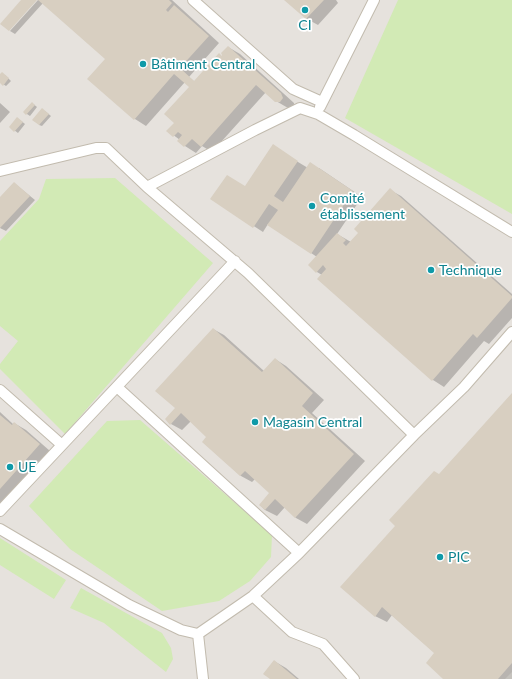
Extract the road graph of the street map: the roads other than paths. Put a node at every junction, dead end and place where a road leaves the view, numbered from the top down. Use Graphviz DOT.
graph roads {
  1 [pos="193,0"];
  2 [pos="374,0"];
  3 [pos="322,102"];
  4 [pos="318,114"];
  5 [pos="0,171"];
  6 [pos="148,187"];
  7 [pos="512,232"];
  8 [pos="235,261"];
  9 [pos="512,332"];
  10 [pos="117,387"];
  11 [pos="0,390"];
  12 [pos="414,435"];
  13 [pos="62,445"];
  14 [pos="0,511"];
  15 [pos="0,529"];
  16 [pos="299,553"];
  17 [pos="253,596"];
  18 [pos="198,634"];
  19 [pos="203,679"];
  20 [pos="354,679"];
  1 -- 3 [label="lane"];
  2 -- 3 [label="lane"];
  3 -- 4 [label="lane"];
  4 -- 6 [label="lane"];
  4 -- 7 [label="lane"];
  5 -- 6 [label="lane"];
  6 -- 8 [label="lane"];
  8 -- 10 [label="lane"];
  8 -- 12 [label="lane"];
  9 -- 12 [label="lane"];
  10 -- 13 [label="lane"];
  10 -- 16 [label="lane"];
  11 -- 13 [label="lane"];
  12 -- 16 [label="lane"];
  13 -- 14 [label="lane"];
  15 -- 18 [label="lane"];
  16 -- 17 [label="lane"];
  17 -- 18 [label="lane"];
  17 -- 20 [label="lane"];
  18 -- 19 [label="lane"];
}
